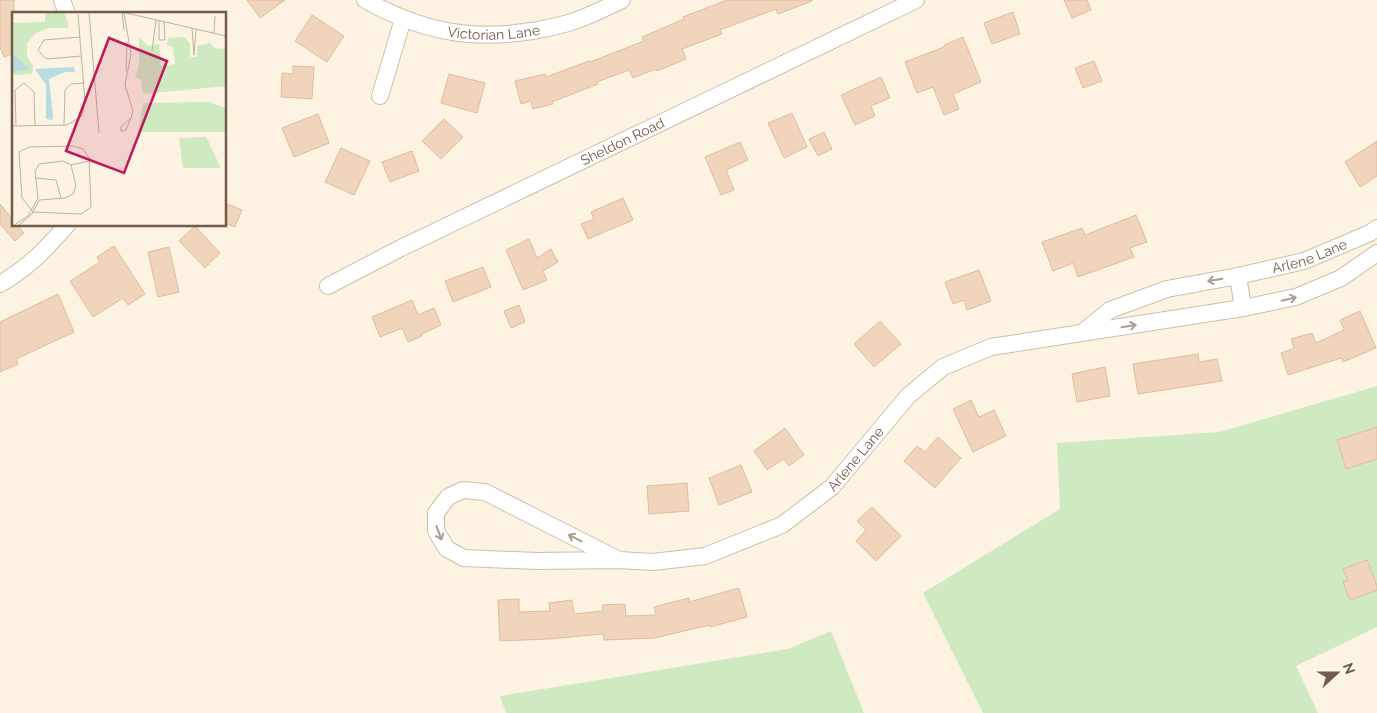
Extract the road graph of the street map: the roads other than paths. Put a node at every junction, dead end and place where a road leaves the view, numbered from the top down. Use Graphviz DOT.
graph roads {
  1 [pos="62,0"];
  2 [pos="365,0"];
  3 [pos="622,0"];
  4 [pos="916,0"];
  5 [pos="66,12"];
  6 [pos="403,19"];
  7 [pos="380,96"];
  8 [pos="66,226"];
  9 [pos="1377,228"];
  10 [pos="1377,253"];
  11 [pos="1238,276"];
  12 [pos="0,284"];
  13 [pos="328,286"];
  14 [pos="1243,308"];
  15 [pos="1081,334"];
  16 [pos="619,560"];
  1 -- 5 [label="street"];
  2 -- 6 [label="street, Victorian Lane"];
  3 -- 6 [label="street, Victorian Lane"];
  4 -- 13 [label="street, Sheldon Road"];
  6 -- 7 [label="street"];
  8 -- 12 [label="street"];
  9 -- 11 [label="street, Arlene Lane"];
  14 -- 10 [label="street, Arlene Lane, one-way"];
  11 -- 14 [label="street"];
  11 -- 15 [label="street, Arlene Lane, one-way"];
  15 -- 14 [label="street, Arlene Lane, one-way"];
  15 -- 16 [label="street, Arlene Lane"];
  16 -- 16 [label="street, Arlene Lane, one-way"];
}
